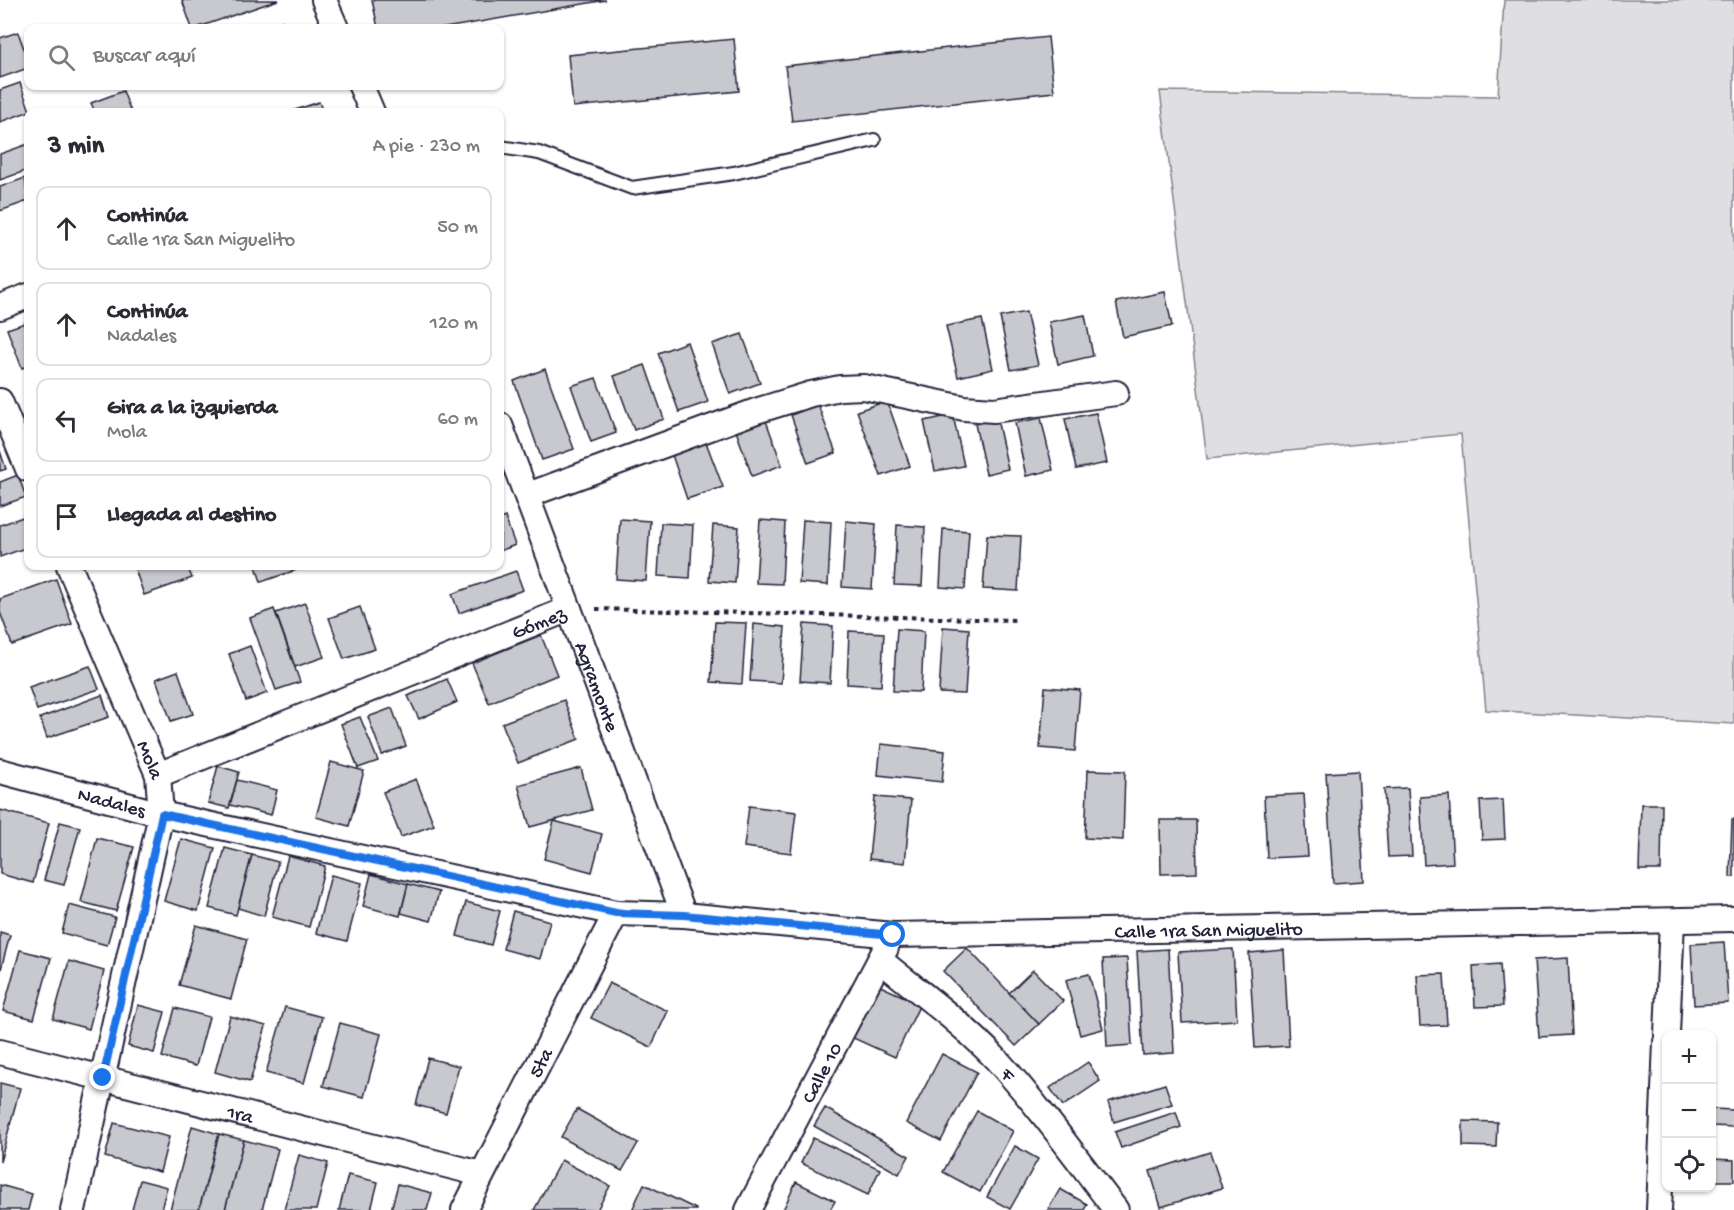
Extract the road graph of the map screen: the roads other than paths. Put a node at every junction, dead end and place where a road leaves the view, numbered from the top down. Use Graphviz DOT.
graph roads {
  1 [pos="324,0"];
  2 [pos="334,24"];
  3 [pos="363,90"];
  4 [pos="370,108"];
  5 [pos="874,140"];
  6 [pos="504,148"];
  7 [pos="24,298"];
  8 [pos="0,307"];
  9 [pos="1116,393"];
  10 [pos="0,401"];
  11 [pos="504,435"];
  12 [pos="24,459"];
  13 [pos="528,495"];
  14 [pos="71,570"];
  15 [pos="569,609"];
  16 [pos="0,771"];
  17 [pos="158,775"];
  18 [pos="162,814"];
  19 [pos="616,913"];
  20 [pos="684,915"];
  21 [pos="1734,919"];
  22 [pos="1672,921"];
  23 [pos="893,935"];
  24 [pos="880,960"];
  25 [pos="1667,1030"];
  26 [pos="0,1052"];
  27 [pos="103,1078"];
  28 [pos="1664,1084"];
  29 [pos="481,1174"];
  30 [pos="73,1210"];
  31 [pos="464,1210"];
  32 [pos="748,1210"];
  33 [pos="1116,1210"];
  34 [pos="1659,1210"];
  1 -- 2 [label="street"];
  3 -- 4 [label="street"];
  5 -- 6 [label="lane"];
  7 -- 8 [label="street"];
  9 -- 13 [label="street"];
  10 -- 12 [label="street"];
  11 -- 13 [label="street, Agramonte"];
  13 -- 15 [label="street, Agramonte"];
  14 -- 17 [label="street, Mola"];
  15 -- 17 [label="street, Gómez"];
  15 -- 20 [label="street, Agramonte"];
  16 -- 18 [label="street, Nadales"];
  17 -- 18 [label="street, Mola"];
  18 -- 19 [label="street, Nadales"];
  18 -- 27 [label="street, Mola"];
  19 -- 20 [label="street, Nadales"];
  19 -- 29 [label="street, 5ta"];
  20 -- 23 [label="street, Calle 1ra San Miguelito"];
  21 -- 22 [label="street, Calle 1ra San Miguelito"];
  22 -- 23 [label="street, Calle 1ra San Miguelito"];
  22 -- 25 [label="street"];
  23 -- 24 [label="street, Calle 10"];
  24 -- 32 [label="street, Calle 10"];
  24 -- 33 [label="street, F"];
  26 -- 27 [label="street, 1ra"];
  27 -- 29 [label="street, 1ra"];
  27 -- 30 [label="street, Mola"];
  28 -- 34 [label="street"];
  29 -- 31 [label="street, 5ta"];
}
